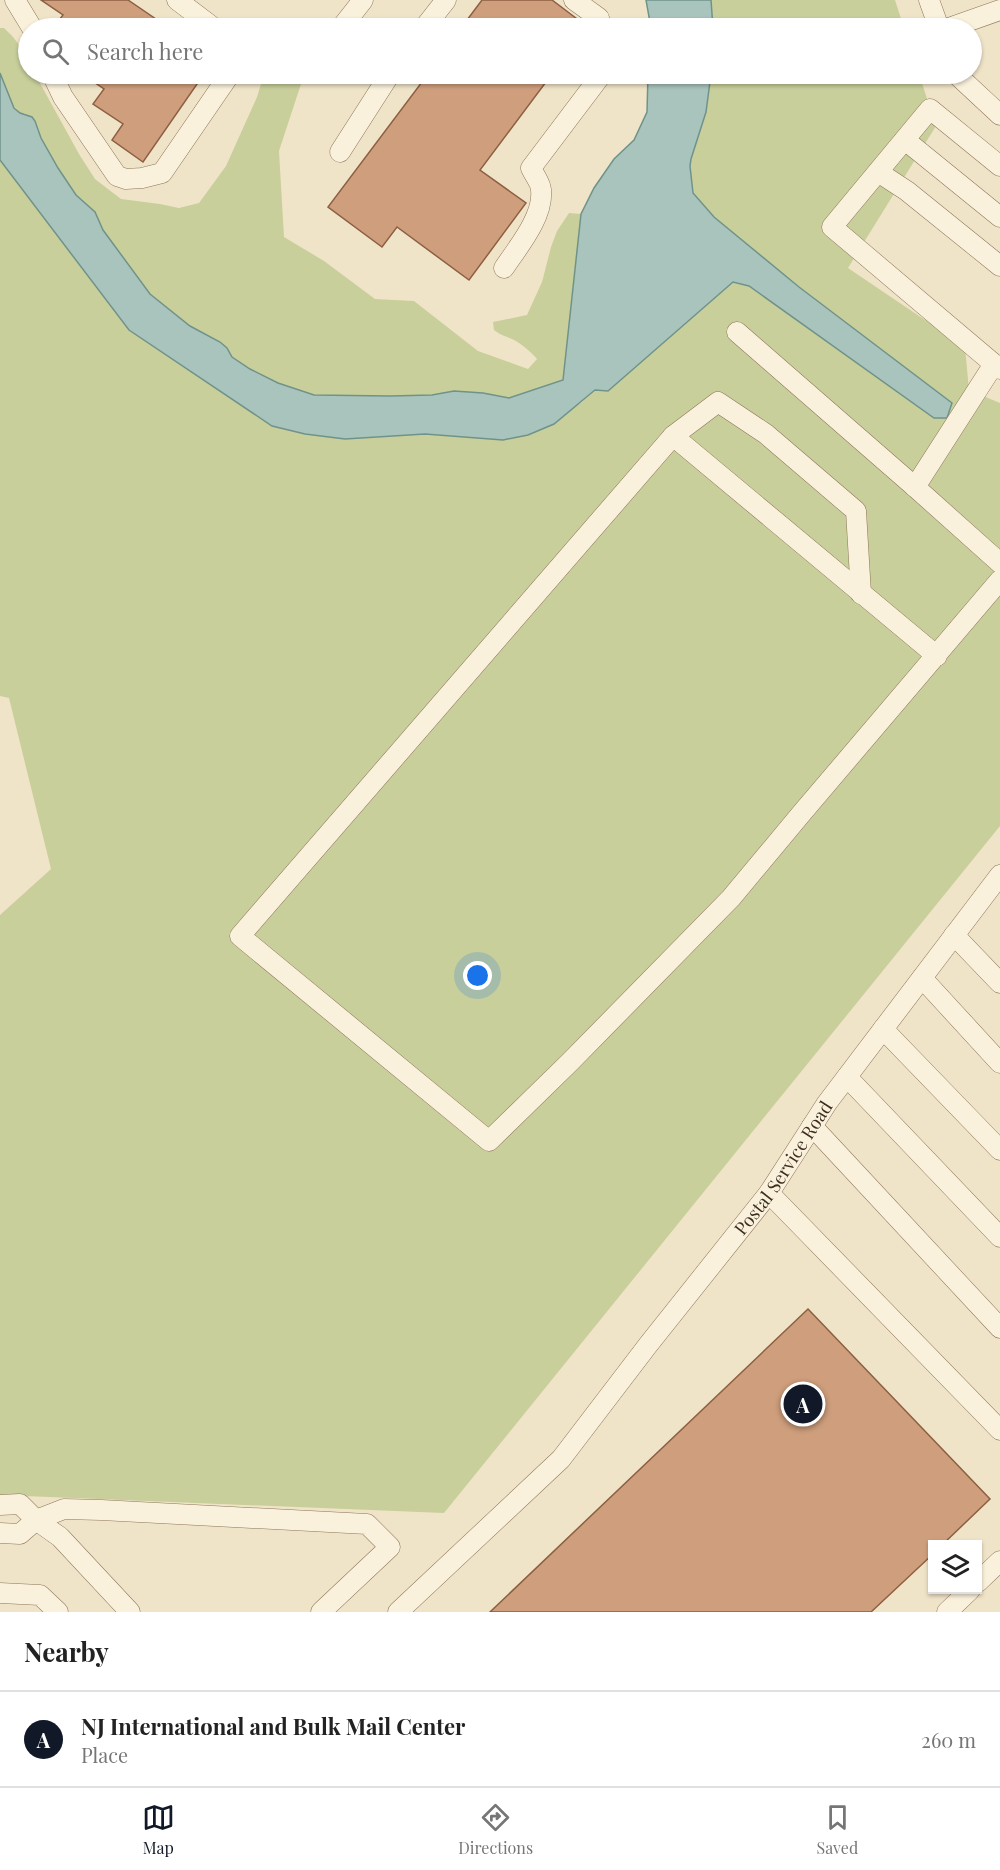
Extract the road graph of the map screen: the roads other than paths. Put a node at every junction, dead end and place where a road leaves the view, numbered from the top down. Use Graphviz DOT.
graph roads {
  1 [pos="15,0"];
  2 [pos="177,0"];
  3 [pos="446,0"];
  4 [pos="574,0"];
  5 [pos="928,0"];
  6 [pos="356,3"];
  7 [pos="1000,10"];
  8 [pos="26,18"];
  9 [pos="201,18"];
  10 [pos="347,18"];
  11 [pos="432,18"];
  12 [pos="599,18"];
  13 [pos="935,18"];
  14 [pos="977,18"];
  15 [pos="57,84"];
  16 [pos="223,84"];
  17 [pos="384,84"];
  18 [pos="594,84"];
  19 [pos="967,84"];
  20 [pos="1000,116"];
  21 [pos="905,140"];
  22 [pos="340,152"];
  23 [pos="1000,166"];
  24 [pos="878,172"];
  25 [pos="1000,217"];
  26 [pos="1000,266"];
  27 [pos="504,268"];
  28 [pos="736,333"];
  29 [pos="997,367"];
  30 [pos="673,436"];
  31 [pos="915,487"];
  32 [pos="1000,563"];
  33 [pos="1000,580"];
  34 [pos="861,594"];
  35 [pos="937,656"];
  36 [pos="996,889"];
  37 [pos="954,935"];
  38 [pos="922,978"];
  39 [pos="1000,983"];
  40 [pos="883,1029"];
  41 [pos="1000,1063"];
  42 [pos="847,1077"];
  43 [pos="812,1126"];
  44 [pos="1000,1150"];
  45 [pos="769,1193"];
  46 [pos="1000,1237"];
  47 [pos="1000,1328"];
  48 [pos="1000,1430"];
  49 [pos="0,1505"];
  50 [pos="0,1518"];
  51 [pos="36,1520"];
  52 [pos="0,1533"];
  53 [pos="1000,1561"];
  54 [pos="982,1578"];
  55 [pos="0,1593"];
  56 [pos="966,1594"];
  57 [pos="58,1612"];
  58 [pos="130,1612"];
  59 [pos="321,1612"];
  60 [pos="398,1612"];
  61 [pos="947,1612"];
  1 -- 8 [label="street"];
  2 -- 9 [label="street"];
  3 -- 11 [label="street"];
  4 -- 12 [label="street"];
  5 -- 13 [label="street"];
  6 -- 10 [label="street"];
  7 -- 14 [label="street"];
  15 -- 16 [label="street"];
  17 -- 22 [label="street"];
  18 -- 27 [label="street"];
  19 -- 20 [label="street"];
  21 -- 23 [label="street"];
  21 -- 24 [label="street"];
  21 -- 25 [label="street"];
  24 -- 26 [label="street"];
  24 -- 29 [label="street"];
  28 -- 31 [label="street"];
  29 -- 31 [label="street"];
  30 -- 34 [label="street"];
  30 -- 34 [label="street"];
  30 -- 35 [label="street"];
  31 -- 32 [label="street"];
  33 -- 35 [label="street"];
  34 -- 35 [label="street"];
  36 -- 37 [label="street, Postal Service Road"];
  37 -- 38 [label="street, Postal Service Road"];
  37 -- 39 [label="street"];
  38 -- 40 [label="street, Postal Service Road"];
  38 -- 41 [label="street"];
  40 -- 42 [label="street, Postal Service Road"];
  40 -- 44 [label="street"];
  42 -- 43 [label="street, Postal Service Road"];
  42 -- 46 [label="street"];
  43 -- 45 [label="street, Postal Service Road"];
  43 -- 47 [label="street"];
  45 -- 48 [label="street"];
  45 -- 60 [label="street, Postal Service Road"];
  49 -- 50 [label="street"];
  49 -- 51 [label="street"];
  51 -- 52 [label="street"];
  51 -- 58 [label="street"];
  51 -- 59 [label="street"];
  53 -- 54 [label="street"];
  55 -- 57 [label="street"];
  56 -- 61 [label="street"];
}
